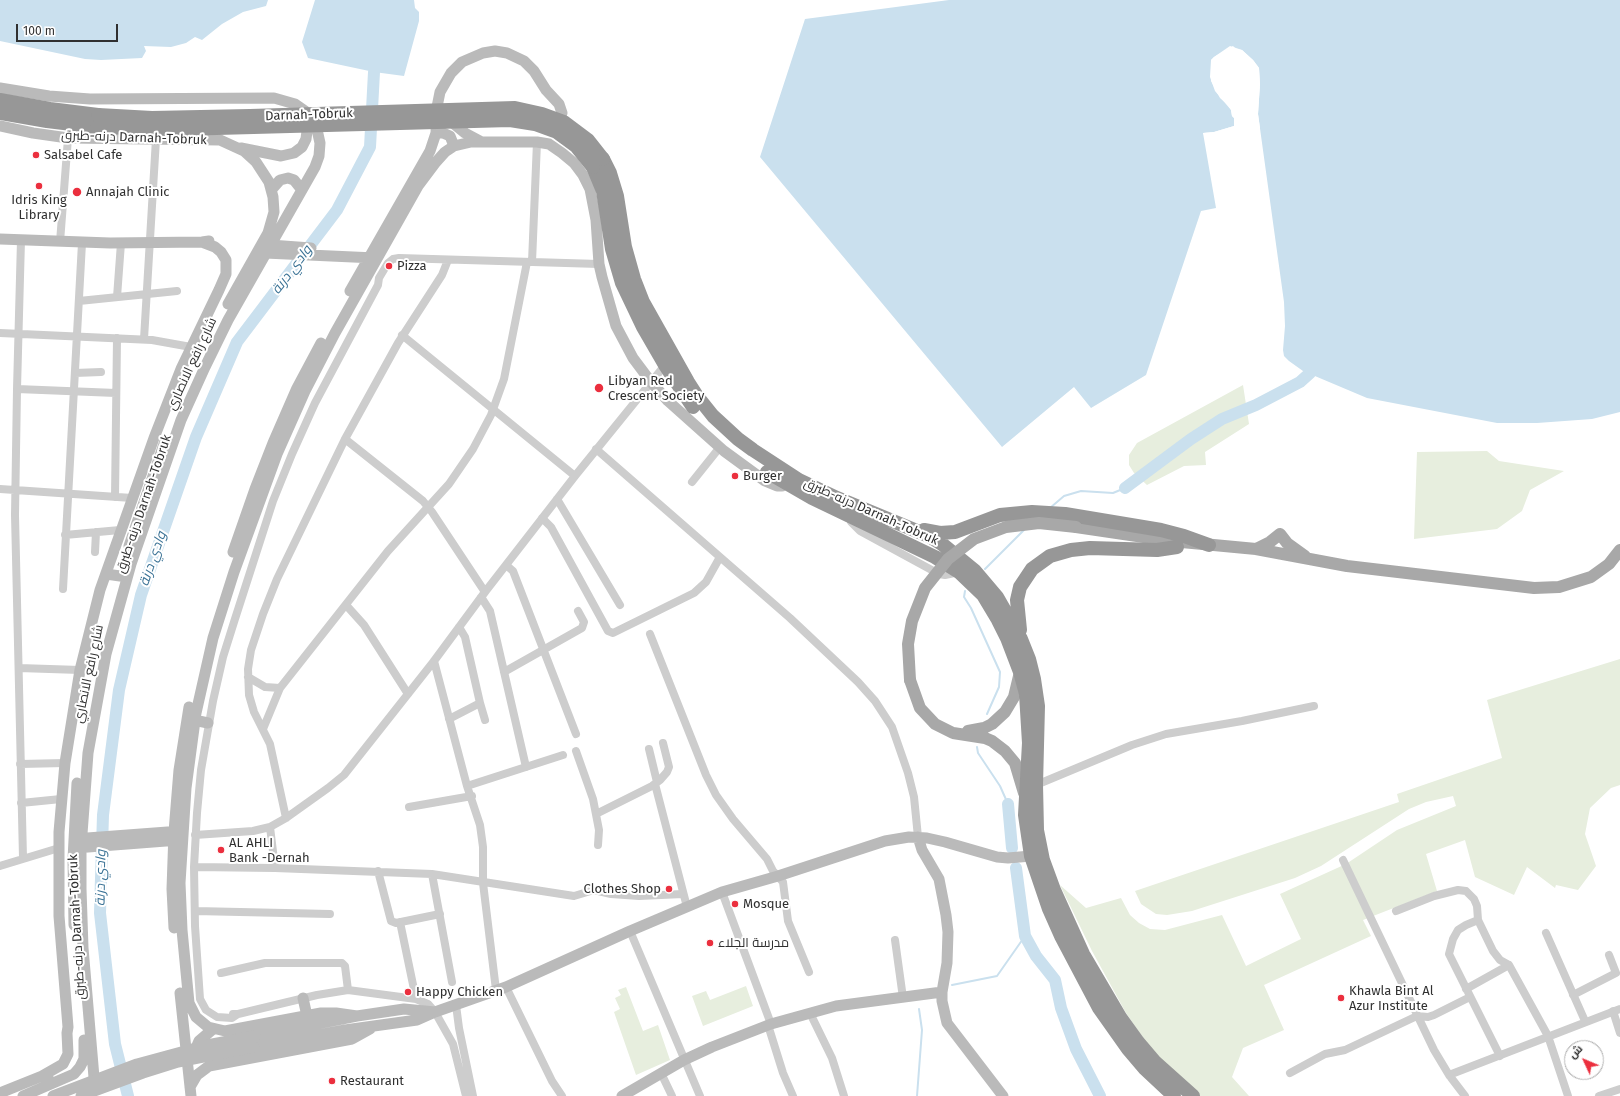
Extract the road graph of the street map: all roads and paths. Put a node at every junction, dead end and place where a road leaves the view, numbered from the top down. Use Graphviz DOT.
graph roads {
  1 [pos="0,88"];
  2 [pos="0,100"];
  3 [pos="294,104"];
  4 [pos="437,107"];
  5 [pos="0,113"];
  6 [pos="98,121"];
  7 [pos="0,126"];
  8 [pos="436,133"];
  9 [pos="68,138"];
  10 [pos="156,139"];
  11 [pos="482,142"];
  12 [pos="537,142"];
  13 [pos="454,146"];
  14 [pos="236,147"];
  15 [pos="598,163"];
  16 [pos="272,189"];
  17 [pos="302,190"];
  18 [pos="0,239"];
  19 [pos="21,240"];
  20 [pos="60,242"];
  21 [pos="82,243"];
  22 [pos="121,243"];
  23 [pos="150,243"];
  24 [pos="271,250"];
  25 [pos="371,255"];
  26 [pos="448,260"];
  27 [pos="529,262"];
  28 [pos="599,264"];
  29 [pos="177,291"];
  30 [pos="147,294"];
  31 [pos="117,297"];
  32 [pos="79,301"];
  33 [pos="0,333"];
  34 [pos="18,333"];
  35 [pos="402,335"];
  36 [pos="77,336"];
  37 [pos="117,338"];
  38 [pos="144,340"];
  39 [pos="191,347"];
  40 [pos="665,365"];
  41 [pos="101,372"];
  42 [pos="75,373"];
  43 [pos="651,382"];
  44 [pos="16,389"];
  45 [pos="74,391"];
  46 [pos="116,393"];
  47 [pos="493,409"];
  48 [pos="345,439"];
  49 [pos="720,447"];
  50 [pos="596,449"];
  51 [pos="575,476"];
  52 [pos="692,482"];
  53 [pos="785,483"];
  54 [pos="0,489"];
  55 [pos="15,489"];
  56 [pos="67,493"];
  57 [pos="115,496"];
  58 [pos="132,498"];
  59 [pos="557,499"];
  60 [pos="427,506"];
  61 [pos="542,518"];
  62 [pos="904,526"];
  63 [pos="1075,529"];
  64 [pos="120,530"];
  65 [pos="96,532"];
  66 [pos="65,535"];
  67 [pos="1209,545"];
  68 [pos="1177,547"];
  69 [pos="1256,549"];
  70 [pos="1620,550"];
  71 [pos="95,552"];
  72 [pos="720,557"];
  73 [pos="1620,558"];
  74 [pos="1309,559"];
  75 [pos="506,565"];
  76 [pos="106,574"];
  77 [pos="120,576"];
  78 [pos="63,589"];
  79 [pos="483,594"];
  80 [pos="346,605"];
  81 [pos="620,605"];
  82 [pos="578,612"];
  83 [pos="459,627"];
  84 [pos="650,634"];
  85 [pos="1021,639"];
  86 [pos="543,650"];
  87 [pos="434,661"];
  88 [pos="19,668"];
  89 [pos="80,670"];
  90 [pos="504,672"];
  91 [pos="1020,672"];
  92 [pos="248,677"];
  93 [pos="912,679"];
  94 [pos="280,688"];
  95 [pos="408,694"];
  96 [pos="480,703"];
  97 [pos="1314,706"];
  98 [pos="449,719"];
  99 [pos="194,720"];
  100 [pos="485,720"];
  101 [pos="208,723"];
  102 [pos="263,729"];
  103 [pos="576,734"];
  104 [pos="663,743"];
  105 [pos="649,749"];
  106 [pos="576,751"];
  107 [pos="563,755"];
  108 [pos="65,763"];
  109 [pos="20,764"];
  110 [pos="526,767"];
  111 [pos="656,783"];
  112 [pos="1036,785"];
  113 [pos="468,786"];
  114 [pos="472,796"];
  115 [pos="1025,798"];
  116 [pos="61,799"];
  117 [pos="21,803"];
  118 [pos="409,807"];
  119 [pos="596,814"];
  120 [pos="286,818"];
  121 [pos="270,827"];
  122 [pos="195,835"];
  123 [pos="174,836"];
  124 [pos="923,838"];
  125 [pos="81,843"];
  126 [pos="598,845"];
  127 [pos="59,848"];
  128 [pos="1031,856"];
  129 [pos="23,858"];
  130 [pos="1343,860"];
  131 [pos="0,866"];
  132 [pos="194,867"];
  133 [pos="275,868"];
  134 [pos="378,871"];
  135 [pos="432,874"];
  136 [pos="778,876"];
  137 [pos="483,883"];
  138 [pos="722,892"];
  139 [pos="683,894"];
  140 [pos="687,907"];
  141 [pos="195,911"];
  142 [pos="1396,911"];
  143 [pos="330,914"];
  144 [pos="440,914"];
  145 [pos="1478,920"];
  146 [pos="400,922"];
  147 [pos="630,931"];
  148 [pos="1546,933"];
  149 [pos="895,940"];
  150 [pos="1609,955"];
  151 [pos="1509,965"];
  152 [pos="809,972"];
  153 [pos="221,973"];
  154 [pos="452,982"];
  155 [pos="501,988"];
  156 [pos="348,990"];
  157 [pos="942,992"];
  158 [pos="1468,993"];
  159 [pos="1573,995"];
  160 [pos="303,998"];
  161 [pos="903,998"];
  162 [pos="416,999"];
  163 [pos="456,1005"];
  164 [pos="1616,1010"];
  165 [pos="435,1012"];
  166 [pos="810,1013"];
  167 [pos="307,1016"];
  168 [pos="357,1016"];
  169 [pos="1416,1016"];
  170 [pos="199,1021"];
  171 [pos="1585,1022"];
  172 [pos="769,1024"];
  173 [pos="184,1027"];
  174 [pos="375,1027"];
  175 [pos="213,1029"];
  176 [pos="1620,1033"];
  177 [pos="1548,1036"];
  178 [pos="254,1042"];
  179 [pos="1500,1056"];
  180 [pos="684,1060"];
  181 [pos="209,1066"];
  182 [pos="661,1073"];
  183 [pos="1290,1073"];
  184 [pos="1449,1075"];
  185 [pos="1620,1089"];
  186 [pos="190,1091"];
  187 [pos="0,1093"];
  188 [pos="23,1096"];
  189 [pos="54,1096"];
  190 [pos="81,1096"];
  191 [pos="96,1096"];
  192 [pos="466,1096"];
  193 [pos="473,1096"];
  194 [pos="562,1096"];
  195 [pos="622,1096"];
  196 [pos="672,1096"];
  197 [pos="700,1096"];
  198 [pos="793,1096"];
  199 [pos="844,1096"];
  200 [pos="1003,1096"];
  201 [pos="1174,1096"];
  202 [pos="1192,1096"];
  203 [pos="1465,1096"];
  204 [pos="1568,1096"];
  205 [pos="1599,1096"];
  1 -- 3 [label="street, شارع رافع الانصاري"];
  2 -- 6 [label="highway, Darnah-Tobruk"];
  3 -- 14 [label="street"];
  3 -- 17 [label="street, شارع رافع الانصاري"];
  4 -- 8 [label="street"];
  4 -- 11 [label="street"];
  4 -- 12 [label="street"];
  5 -- 6 [label="highway, درنه-طبرق Darnah-Tobruk"];
  6 -- 15 [label="highway, Darnah-Tobruk, bridge"];
  7 -- 9 [label="street, درنه-طبرق Darnah-Tobruk"];
  8 -- 13 [label="street"];
  8 -- 25 [label="street"];
  9 -- 10 [label="street, درنه-طبرق Darnah-Tobruk"];
  9 -- 20 [label="street"];
  10 -- 14 [label="street, درنه-طبرق Darnah-Tobruk"];
  10 -- 23 [label="street"];
  11 -- 12 [label="street"];
  11 -- 13 [label="street"];
  12 -- 27 [label="street"];
  12 -- 28 [label="street"];
  13 -- 25 [label="street"];
  14 -- 16 [label="street, درنه-طبرق Darnah-Tobruk"];
  15 -- 40 [label="highway, درنه-طبرق Darnah-Tobruk"];
  15 -- 62 [label="highway, درنه-طبرق Darnah-Tobruk"];
  16 -- 17 [label="street"];
  16 -- 77 [label="street, درنه-طبرق Darnah-Tobruk"];
  17 -- 24 [label="street, شارع رافع الانصاري"];
  18 -- 19 [label="street"];
  19 -- 20 [label="street"];
  19 -- 34 [label="street"];
  20 -- 21 [label="street"];
  21 -- 22 [label="street"];
  21 -- 32 [label="street"];
  22 -- 23 [label="street"];
  22 -- 31 [label="street"];
  23 -- 30 [label="street"];
  23 -- 39 [label="street"];
  24 -- 25 [label="street"];
  24 -- 125 [label="street, شارع رافع الانصاري"];
  25 -- 99 [label="street"];
  25 -- 123 [label="street"];
  26 -- 27 [label="street"];
  26 -- 35 [label="street"];
  26 -- 101 [label="street"];
  27 -- 28 [label="street"];
  27 -- 47 [label="street"];
  28 -- 43 [label="street"];
  29 -- 30 [label="street"];
  30 -- 31 [label="street"];
  30 -- 38 [label="street"];
  31 -- 32 [label="street"];
  32 -- 36 [label="street"];
  33 -- 34 [label="street"];
  34 -- 36 [label="street"];
  34 -- 44 [label="street"];
  35 -- 47 [label="street"];
  35 -- 48 [label="street"];
  36 -- 37 [label="street"];
  36 -- 42 [label="street"];
  37 -- 38 [label="street"];
  37 -- 46 [label="street"];
  38 -- 39 [label="street"];
  39 -- 58 [label="street"];
  40 -- 43 [label="street"];
  40 -- 53 [label="highway, درنه-طبرق Darnah-Tobruk"];
  41 -- 42 [label="street"];
  42 -- 45 [label="street"];
  43 -- 49 [label="street"];
  43 -- 50 [label="street"];
  44 -- 45 [label="street"];
  44 -- 55 [label="street"];
  45 -- 46 [label="street"];
  45 -- 56 [label="street"];
  46 -- 57 [label="street"];
  47 -- 51 [label="street"];
  47 -- 60 [label="street"];
  48 -- 60 [label="street"];
  48 -- 92 [label="street"];
  49 -- 52 [label="street"];
  49 -- 53 [label="street"];
  50 -- 51 [label="street"];
  50 -- 72 [label="street"];
  51 -- 59 [label="street"];
  53 -- 91 [label="highway, درنه-طبرق Darnah-Tobruk"];
  54 -- 55 [label="street"];
  55 -- 56 [label="street"];
  55 -- 88 [label="street"];
  56 -- 57 [label="street"];
  56 -- 66 [label="street"];
  57 -- 58 [label="street"];
  58 -- 64 [label="street"];
  59 -- 61 [label="street"];
  59 -- 81 [label="street"];
  60 -- 79 [label="street"];
  60 -- 80 [label="street"];
  61 -- 72 [label="street"];
  61 -- 75 [label="street"];
  62 -- 67 [label="highway"];
  62 -- 85 [label="highway, درنه-طبرق Darnah-Tobruk"];
  63 -- 67 [label="main road"];
  63 -- 68 [label="main road"];
  63 -- 93 [label="main road"];
  64 -- 65 [label="street"];
  64 -- 76 [label="street"];
  65 -- 66 [label="street"];
  65 -- 71 [label="street"];
  66 -- 78 [label="street"];
  67 -- 69 [label="main road"];
  68 -- 73 [label="main road"];
  68 -- 85 [label="highway"];
  69 -- 74 [label="main road"];
  69 -- 74 [label="main road"];
  70 -- 74 [label="main road"];
  72 -- 124 [label="street"];
  75 -- 79 [label="street"];
  75 -- 86 [label="street"];
  76 -- 77 [label="street"];
  76 -- 89 [label="street"];
  77 -- 125 [label="street, درنه-طبرق Darnah-Tobruk"];
  79 -- 83 [label="street"];
  79 -- 90 [label="street"];
  80 -- 94 [label="street"];
  80 -- 95 [label="street"];
  82 -- 86 [label="street"];
  83 -- 87 [label="street"];
  83 -- 96 [label="street"];
  84 -- 136 [label="street"];
  85 -- 112 [label="highway, درنه-طبرق Darnah-Tobruk"];
  86 -- 90 [label="street"];
  86 -- 103 [label="street"];
  87 -- 95 [label="street"];
  87 -- 98 [label="street"];
  88 -- 89 [label="street"];
  88 -- 109 [label="street"];
  89 -- 108 [label="street"];
  90 -- 110 [label="street"];
  91 -- 93 [label="main road"];
  91 -- 115 [label="highway, درنه-طبرق Darnah-Tobruk"];
  92 -- 94 [label="street"];
  92 -- 102 [label="street"];
  93 -- 115 [label="main road"];
  94 -- 102 [label="street"];
  95 -- 120 [label="street"];
  96 -- 98 [label="street"];
  96 -- 100 [label="street"];
  97 -- 112 [label="street"];
  98 -- 113 [label="street"];
  99 -- 101 [label="street"];
  99 -- 123 [label="street"];
  101 -- 122 [label="street"];
  102 -- 120 [label="street"];
  104 -- 111 [label="street"];
  105 -- 111 [label="street"];
  106 -- 119 [label="street"];
  107 -- 110 [label="street"];
  108 -- 109 [label="street"];
  108 -- 116 [label="street"];
  109 -- 117 [label="street"];
  110 -- 113 [label="street"];
  111 -- 119 [label="street"];
  111 -- 139 [label="street"];
  112 -- 202 [label="highway, درنه-طبرق Darnah-Tobruk"];
  113 -- 114 [label="street"];
  114 -- 118 [label="street"];
  114 -- 137 [label="street"];
  115 -- 128 [label="highway, درنه-طبرق Darnah-Tobruk"];
  116 -- 117 [label="street"];
  116 -- 127 [label="street"];
  117 -- 129 [label="street"];
  119 -- 126 [label="street"];
  120 -- 121 [label="street"];
  121 -- 122 [label="street"];
  121 -- 133 [label="street"];
  122 -- 132 [label="street"];
  123 -- 125 [label="street"];
  123 -- 170 [label="street"];
  123 -- 173 [label="street"];
  124 -- 128 [label="street"];
  124 -- 136 [label="street"];
  124 -- 157 [label="street"];
  125 -- 188 [label="street, درنه-طبرق Darnah-Tobruk"];
  125 -- 191 [label="street, شارع رافع الانصاري"];
  127 -- 129 [label="street"];
  127 -- 187 [label="street"];
  128 -- 201 [label="highway, درنه-طبرق Darnah-Tobruk"];
  129 -- 131 [label="street"];
  130 -- 169 [label="street"];
  132 -- 133 [label="street"];
  132 -- 141 [label="street"];
  133 -- 134 [label="street"];
  134 -- 135 [label="street"];
  134 -- 146 [label="street"];
  135 -- 137 [label="street"];
  135 -- 144 [label="street"];
  136 -- 138 [label="street"];
  136 -- 152 [label="street"];
  137 -- 139 [label="street"];
  137 -- 155 [label="street"];
  138 -- 140 [label="street"];
  138 -- 172 [label="street"];
  139 -- 140 [label="street"];
  140 -- 147 [label="street"];
  141 -- 143 [label="street"];
  141 -- 160 [label="street"];
  142 -- 145 [label="street"];
  144 -- 146 [label="street"];
  144 -- 154 [label="street"];
  145 -- 151 [label="street"];
  145 -- 158 [label="street"];
  146 -- 162 [label="street"];
  147 -- 155 [label="street"];
  147 -- 180 [label="street"];
  148 -- 159 [label="street"];
  149 -- 161 [label="street"];
  150 -- 159 [label="street"];
  151 -- 158 [label="street"];
  151 -- 177 [label="street"];
  153 -- 156 [label="street"];
  155 -- 163 [label="street"];
  155 -- 194 [label="street"];
  156 -- 160 [label="street"];
  156 -- 162 [label="street"];
  157 -- 161 [label="street"];
  157 -- 200 [label="street"];
  158 -- 169 [label="street"];
  158 -- 179 [label="street"];
  159 -- 171 [label="street"];
  160 -- 167 [label="street"];
  161 -- 166 [label="street"];
  162 -- 165 [label="street"];
  163 -- 165 [label="street"];
  163 -- 193 [label="street"];
  164 -- 171 [label="street"];
  164 -- 176 [label="street"];
  165 -- 168 [label="street"];
  165 -- 174 [label="street"];
  165 -- 192 [label="street"];
  166 -- 172 [label="street"];
  166 -- 199 [label="street"];
  167 -- 168 [label="street"];
  167 -- 175 [label="street"];
  168 -- 178 [label="street"];
  169 -- 183 [label="street"];
  169 -- 184 [label="street"];
  170 -- 173 [label="street"];
  170 -- 175 [label="street"];
  171 -- 177 [label="street"];
  172 -- 180 [label="street"];
  172 -- 198 [label="street"];
  173 -- 186 [label="street"];
  174 -- 178 [label="street"];
  174 -- 181 [label="street"];
  175 -- 181 [label="street"];
  177 -- 179 [label="street"];
  177 -- 204 [label="street"];
  178 -- 189 [label="street, bridge"];
  178 -- 190 [label="street, bridge"];
  179 -- 184 [label="street"];
  180 -- 182 [label="street"];
  180 -- 197 [label="street"];
  181 -- 186 [label="street"];
  182 -- 195 [label="street"];
  182 -- 196 [label="street"];
  184 -- 203 [label="street"];
  185 -- 205 [label="street"];
}
